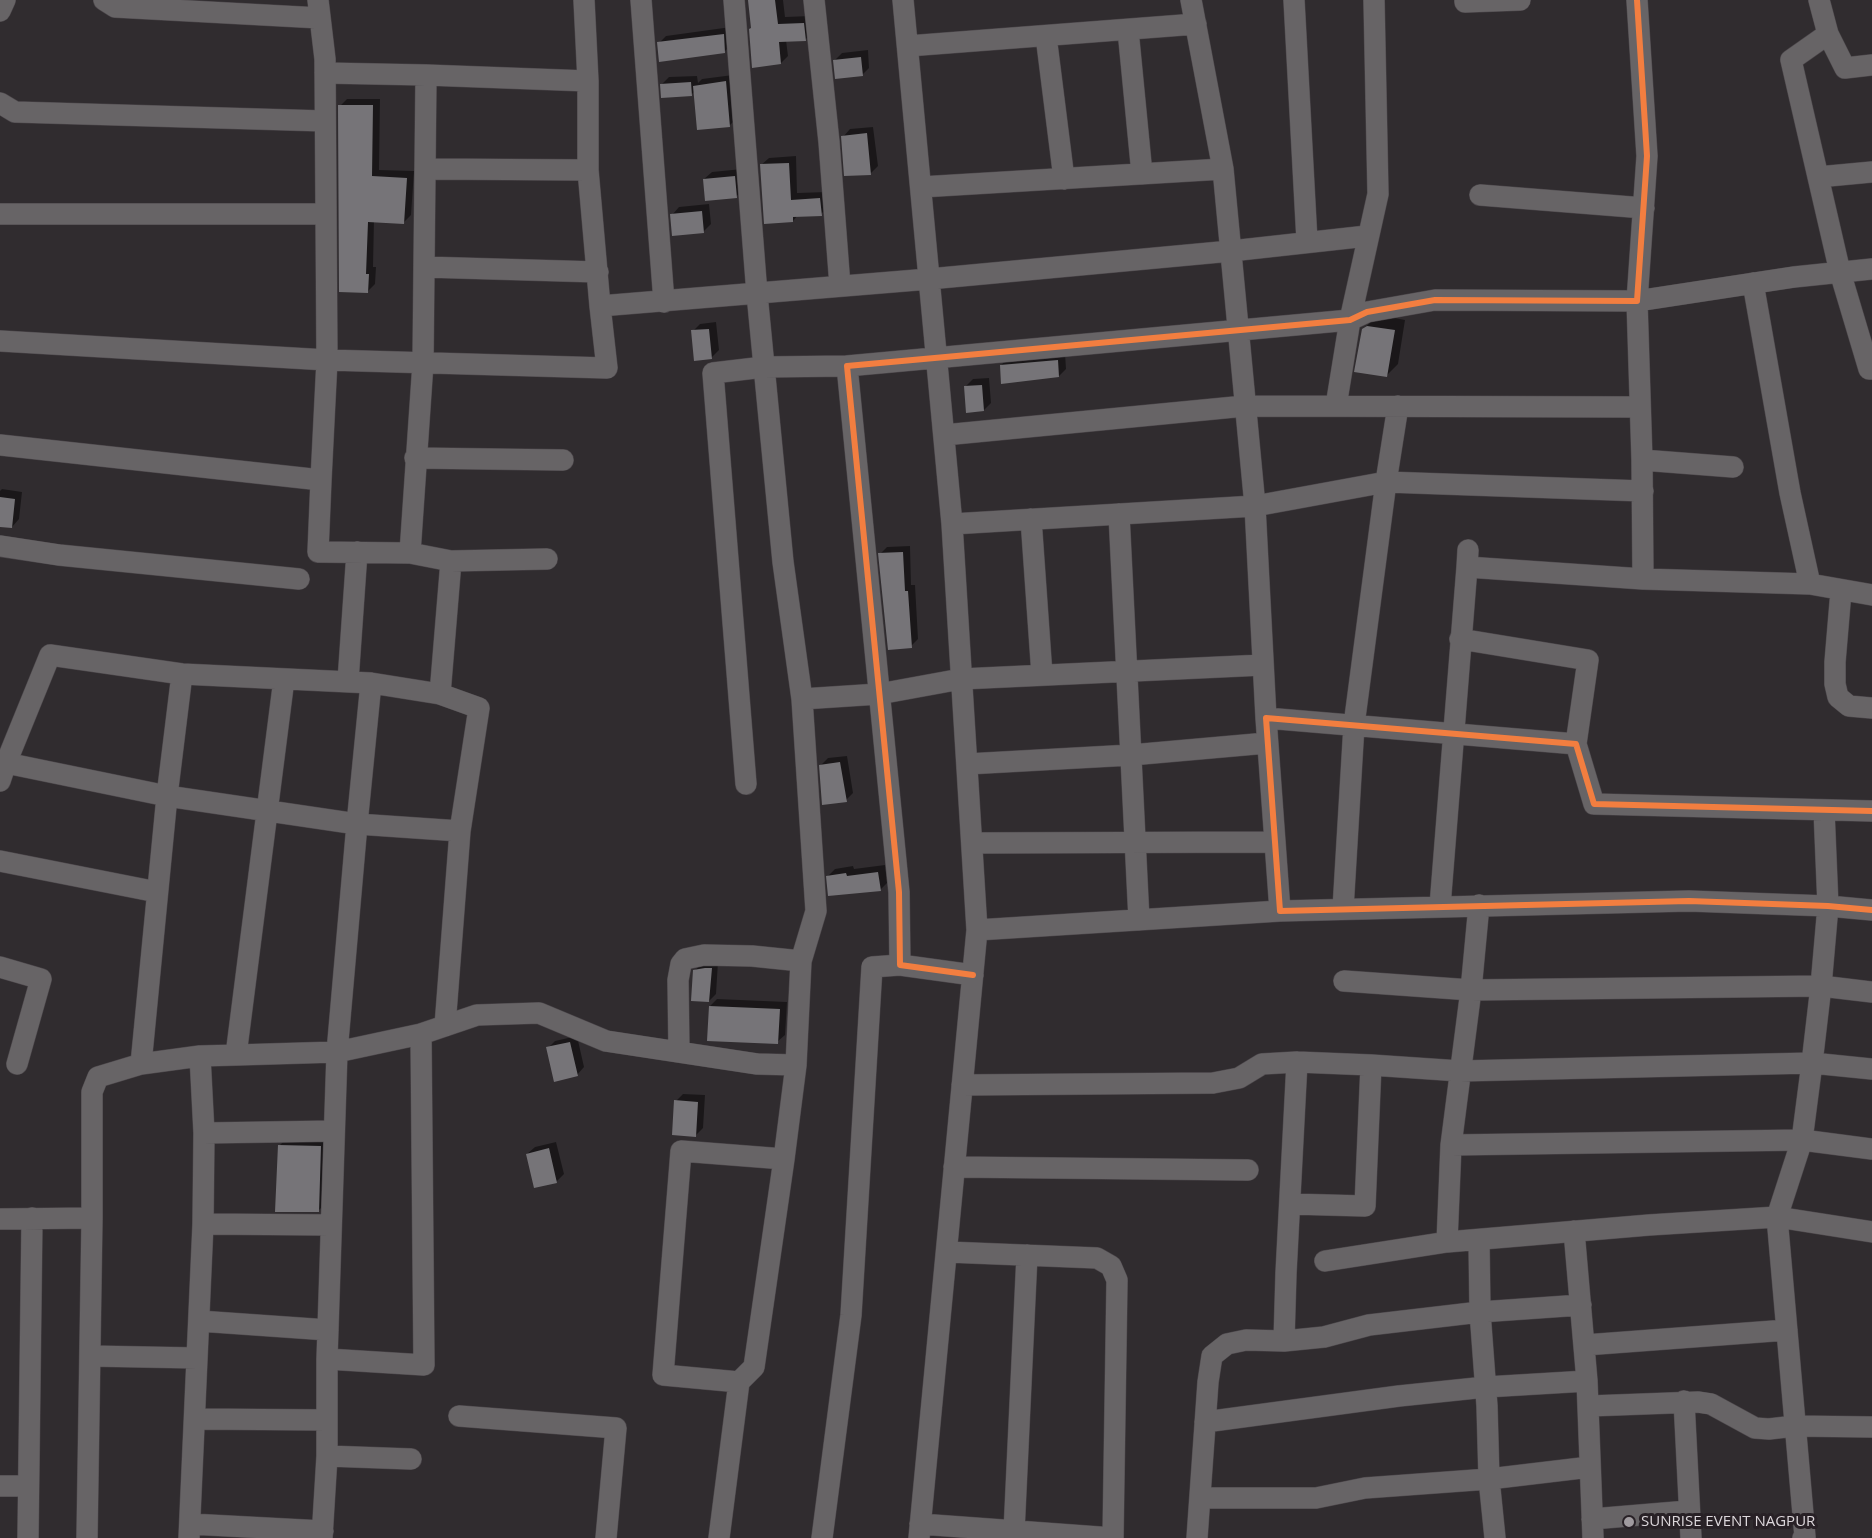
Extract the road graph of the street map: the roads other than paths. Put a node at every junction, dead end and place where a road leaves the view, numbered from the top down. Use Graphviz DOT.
graph roads {
  1 [pos="5,0"];
  2 [pos="104,0"];
  3 [pos="584,0"];
  4 [pos="641,0"];
  5 [pos="735,0"];
  6 [pos="814,0"];
  7 [pos="903,0"];
  8 [pos="1191,0"];
  9 [pos="1294,0"];
  10 [pos="1374,0"];
  11 [pos="1465,0"];
  12 [pos="1520,0"];
  13 [pos="1637,0"];
  14 [pos="1819,0"];
  15 [pos="319,9"];
  16 [pos="0,11"];
  17 [pos="1196,24"];
  18 [pos="1128,30"];
  19 [pos="1828,34"];
  20 [pos="1046,36"];
  21 [pos="908,46"];
  22 [pos="1872,65"];
  23 [pos="325,73"];
  24 [pos="426,75"];
  25 [pos="588,81"];
  26 [pos="0,103"];
  27 [pos="325,121"];
  28 [pos="426,168"];
  29 [pos="1223,169"];
  30 [pos="588,170"];
  31 [pos="1872,172"];
  32 [pos="1142,174"];
  33 [pos="1818,177"];
  34 [pos="1064,179"];
  35 [pos="921,187"];
  36 [pos="1480,195"];
  37 [pos="1644,208"];
  38 [pos="0,214"];
  39 [pos="326,214"];
  40 [pos="1367,236"];
  41 [pos="1307,241"];
  42 [pos="1230,251"];
  43 [pos="424,267"];
  44 [pos="1872,269"];
  45 [pos="598,272"];
  46 [pos="1840,272"];
  47 [pos="929,279"];
  48 [pos="1753,283"];
  49 [pos="840,286"];
  50 [pos="757,294"];
  51 [pos="1637,301"];
  52 [pos="664,302"];
  53 [pos="600,306"];
  54 [pos="1350,320"];
  55 [pos="1238,332"];
  56 [pos="0,341"];
  57 [pos="936,357"];
  58 [pos="327,360"];
  59 [pos="423,363"];
  60 [pos="847,366"];
  61 [pos="764,367"];
  62 [pos="1872,369"];
  63 [pos="1245,406"];
  64 [pos="1336,406"];
  65 [pos="1398,406"];
  66 [pos="1640,407"];
  67 [pos="944,435"];
  68 [pos="0,446"];
  69 [pos="415,458"];
  70 [pos="563,460"];
  71 [pos="1642,460"];
  72 [pos="1733,468"];
  73 [pos="321,480"];
  74 [pos="1386,482"];
  75 [pos="1643,491"];
  76 [pos="1255,506"];
  77 [pos="1119,514"];
  78 [pos="1031,519"];
  79 [pos="952,524"];
  80 [pos="0,546"];
  81 [pos="357,552"];
  82 [pos="410,553"];
  83 [pos="547,559"];
  84 [pos="451,561"];
  85 [pos="299,579"];
  86 [pos="1643,579"];
  87 [pos="1810,584"];
  88 [pos="1841,591"];
  89 [pos="1872,595"];
  90 [pos="1460,639"];
  91 [pos="1263,665"];
  92 [pos="1127,671"];
  93 [pos="182,674"];
  94 [pos="1042,675"];
  95 [pos="284,679"];
  96 [pos="961,679"];
  97 [pos="348,681"];
  98 [pos="371,683"];
  99 [pos="440,694"];
  100 [pos="879,694"];
  101 [pos="802,699"];
  102 [pos="1872,708"];
  103 [pos="1266,718"];
  104 [pos="1354,726"];
  105 [pos="1453,734"];
  106 [pos="1267,742"];
  107 [pos="1576,744"];
  108 [pos="1131,755"];
  109 [pos="967,764"];
  110 [pos="2,768"];
  111 [pos="746,784"];
  112 [pos="166,796"];
  113 [pos="1824,810"];
  114 [pos="267,811"];
  115 [pos="1872,811"];
  116 [pos="357,824"];
  117 [pos="460,831"];
  118 [pos="972,843"];
  119 [pos="1135,843"];
  120 [pos="1275,843"];
  121 [pos="0,861"];
  122 [pos="157,892"];
  123 [pos="1479,905"];
  124 [pos="1440,906"];
  125 [pos="1828,906"];
  126 [pos="1343,909"];
  127 [pos="1872,910"];
  128 [pos="1280,911"];
  129 [pos="1139,920"];
  130 [pos="977,930"];
  131 [pos="801,961"];
  132 [pos="900,965"];
  133 [pos="0,967"];
  134 [pos="973,975"];
  135 [pos="1344,981"];
  136 [pos="1821,986"];
  137 [pos="1471,990"];
  138 [pos="1872,992"];
  139 [pos="446,1026"];
  140 [pos="421,1034"];
  141 [pos="337,1052"];
  142 [pos="679,1052"];
  143 [pos="236,1055"];
  144 [pos="200,1056"];
  145 [pos="1297,1062"];
  146 [pos="1812,1063"];
  147 [pos="17,1064"];
  148 [pos="141,1064"];
  149 [pos="796,1065"];
  150 [pos="1371,1065"];
  151 [pos="1872,1069"];
  152 [pos="1460,1071"];
  153 [pos="962,1085"];
  154 [pos="334,1131"];
  155 [pos="204,1133"];
  156 [pos="1802,1140"];
  157 [pos="1451,1145"];
  158 [pos="1872,1149"];
  159 [pos="784,1159"];
  160 [pos="954,1167"];
  161 [pos="1248,1170"];
  162 [pos="1290,1204"];
  163 [pos="1777,1217"];
  164 [pos="32,1218"];
  165 [pos="92,1218"];
  166 [pos="0,1219"];
  167 [pos="203,1224"];
  168 [pos="331,1225"];
  169 [pos="1574,1231"];
  170 [pos="1872,1232"];
  171 [pos="1479,1240"];
  172 [pos="1447,1242"];
  173 [pos="946,1252"];
  174 [pos="1027,1255"];
  175 [pos="1325,1261"];
  176 [pos="1581,1305"];
  177 [pos="1480,1312"];
  178 [pos="199,1321"];
  179 [pos="328,1330"];
  180 [pos="1787,1330"];
  181 [pos="1284,1341"];
  182 [pos="1585,1345"];
  183 [pos="90,1356"];
  184 [pos="197,1358"];
  185 [pos="327,1359"];
  186 [pos="1587,1381"];
  187 [pos="739,1382"];
  188 [pos="1485,1387"];
  189 [pos="1684,1401"];
  190 [pos="1589,1406"];
  191 [pos="459,1416"];
  192 [pos="195,1419"];
  193 [pos="327,1420"];
  194 [pos="1205,1422"];
  195 [pos="1795,1426"];
  196 [pos="1872,1427"];
  197 [pos="327,1456"];
  198 [pos="411,1459"];
  199 [pos="1590,1467"];
  200 [pos="1489,1479"];
  201 [pos="27,1485"];
  202 [pos="0,1486"];
  203 [pos="1200,1498"];
  204 [pos="1689,1511"];
  205 [pos="1593,1529"];
  206 [pos="190,1531"];
  207 [pos="920,1531"];
  208 [pos="1014,1532"];
  209 [pos="323,1534"];
  210 [pos="28,1538"];
  211 [pos="87,1538"];
  212 [pos="606,1538"];
  213 [pos="719,1538"];
  214 [pos="822,1538"];
  215 [pos="1113,1538"];
  216 [pos="1197,1538"];
  217 [pos="1495,1538"];
  218 [pos="1691,1538"];
  219 [pos="1803,1538"];
  1 -- 16 [label="street"];
  2 -- 15 [label="street"];
  3 -- 25 [label="street"];
  4 -- 52 [label="street"];
  5 -- 50 [label="street"];
  6 -- 49 [label="street"];
  7 -- 21 [label="street"];
  8 -- 17 [label="street"];
  9 -- 41 [label="street"];
  10 -- 40 [label="street"];
  11 -- 12 [label="street"];
  13 -- 37 [label="street"];
  14 -- 19 [label="street"];
  15 -- 23 [label="street"];
  17 -- 18 [label="street"];
  17 -- 29 [label="street"];
  18 -- 20 [label="street"];
  18 -- 32 [label="street"];
  19 -- 22 [label="street"];
  19 -- 33 [label="street"];
  20 -- 21 [label="street"];
  20 -- 34 [label="street"];
  21 -- 35 [label="street"];
  23 -- 24 [label="street"];
  23 -- 27 [label="street"];
  24 -- 25 [label="street"];
  24 -- 28 [label="street"];
  25 -- 30 [label="street"];
  26 -- 27 [label="street"];
  27 -- 39 [label="street"];
  28 -- 30 [label="street"];
  28 -- 43 [label="street"];
  29 -- 32 [label="street"];
  29 -- 42 [label="street"];
  30 -- 45 [label="street"];
  31 -- 33 [label="street"];
  32 -- 34 [label="street"];
  33 -- 46 [label="street"];
  34 -- 35 [label="street"];
  35 -- 47 [label="street"];
  36 -- 37 [label="street"];
  37 -- 51 [label="street"];
  38 -- 39 [label="street"];
  39 -- 58 [label="street"];
  40 -- 41 [label="street"];
  40 -- 54 [label="street"];
  41 -- 42 [label="street"];
  42 -- 47 [label="street"];
  42 -- 55 [label="street"];
  43 -- 45 [label="street"];
  43 -- 59 [label="street"];
  44 -- 46 [label="street"];
  45 -- 53 [label="street"];
  46 -- 48 [label="street"];
  46 -- 62 [label="street"];
  47 -- 49 [label="street"];
  47 -- 57 [label="street"];
  48 -- 51 [label="street"];
  48 -- 87 [label="street"];
  49 -- 50 [label="street"];
  50 -- 52 [label="street"];
  50 -- 61 [label="street"];
  51 -- 54 [label="street"];
  51 -- 66 [label="street"];
  52 -- 53 [label="street"];
  53 -- 59 [label="street"];
  54 -- 55 [label="street"];
  54 -- 64 [label="street"];
  55 -- 57 [label="street"];
  55 -- 63 [label="street"];
  56 -- 58 [label="street"];
  57 -- 60 [label="street"];
  57 -- 67 [label="street"];
  58 -- 59 [label="street"];
  58 -- 73 [label="street"];
  59 -- 69 [label="street"];
  60 -- 61 [label="street"];
  60 -- 100 [label="street"];
  61 -- 101 [label="street"];
  61 -- 111 [label="street"];
  63 -- 64 [label="street"];
  63 -- 67 [label="street"];
  63 -- 76 [label="street"];
  64 -- 65 [label="street"];
  65 -- 66 [label="street"];
  65 -- 74 [label="street"];
  66 -- 71 [label="street"];
  67 -- 79 [label="street"];
  68 -- 73 [label="street"];
  69 -- 70 [label="street"];
  69 -- 82 [label="street"];
  71 -- 72 [label="street"];
  71 -- 75 [label="street"];
  73 -- 81 [label="street"];
  74 -- 75 [label="street"];
  74 -- 76 [label="street"];
  74 -- 104 [label="street"];
  75 -- 86 [label="street"];
  76 -- 77 [label="street"];
  76 -- 91 [label="street"];
  77 -- 78 [label="street"];
  77 -- 92 [label="street"];
  78 -- 79 [label="street"];
  78 -- 94 [label="street"];
  79 -- 96 [label="street"];
  80 -- 85 [label="street"];
  81 -- 82 [label="street"];
  81 -- 97 [label="street"];
  82 -- 84 [label="street"];
  83 -- 84 [label="street"];
  84 -- 99 [label="street"];
  86 -- 87 [label="street"];
  86 -- 90 [label="street"];
  87 -- 88 [label="street"];
  88 -- 89 [label="street"];
  88 -- 102 [label="street"];
  90 -- 105 [label="street"];
  90 -- 107 [label="street"];
  91 -- 92 [label="street"];
  91 -- 103 [label="street"];
  92 -- 94 [label="street"];
  92 -- 108 [label="street"];
  93 -- 95 [label="street"];
  93 -- 110 [label="street"];
  93 -- 112 [label="street"];
  94 -- 96 [label="street"];
  95 -- 97 [label="street"];
  95 -- 114 [label="street"];
  96 -- 100 [label="street"];
  96 -- 109 [label="street"];
  97 -- 98 [label="street"];
  98 -- 99 [label="street"];
  98 -- 116 [label="street"];
  99 -- 117 [label="street"];
  100 -- 101 [label="street"];
  100 -- 132 [label="street"];
  101 -- 131 [label="street"];
  103 -- 104 [label="street"];
  103 -- 106 [label="street"];
  104 -- 105 [label="street"];
  104 -- 126 [label="street"];
  105 -- 107 [label="street"];
  105 -- 124 [label="street"];
  106 -- 108 [label="street"];
  106 -- 120 [label="street"];
  107 -- 113 [label="street"];
  108 -- 109 [label="street"];
  108 -- 119 [label="street"];
  109 -- 118 [label="street"];
  110 -- 112 [label="street"];
  112 -- 114 [label="street"];
  112 -- 122 [label="street"];
  113 -- 115 [label="street"];
  113 -- 125 [label="street"];
  114 -- 116 [label="street"];
  114 -- 143 [label="street"];
  116 -- 117 [label="street"];
  116 -- 141 [label="street"];
  117 -- 139 [label="street"];
  118 -- 119 [label="street"];
  118 -- 130 [label="street"];
  119 -- 120 [label="street"];
  119 -- 129 [label="street"];
  120 -- 128 [label="street"];
  121 -- 122 [label="street"];
  122 -- 148 [label="street"];
  123 -- 124 [label="street"];
  123 -- 125 [label="street"];
  123 -- 137 [label="street"];
  124 -- 126 [label="street"];
  125 -- 127 [label="street"];
  125 -- 136 [label="street"];
  126 -- 128 [label="street"];
  128 -- 129 [label="street"];
  129 -- 130 [label="street"];
  130 -- 134 [label="street"];
  131 -- 142 [label="street"];
  131 -- 149 [label="street"];
  132 -- 134 [label="street"];
  132 -- 214 [label="street"];
  133 -- 147 [label="street"];
  134 -- 153 [label="street"];
  135 -- 137 [label="street"];
  136 -- 137 [label="street"];
  136 -- 138 [label="street"];
  136 -- 146 [label="street"];
  137 -- 152 [label="street"];
  139 -- 140 [label="street"];
  139 -- 142 [label="street"];
  140 -- 141 [label="street"];
  140 -- 185 [label="street"];
  141 -- 143 [label="street"];
  141 -- 154 [label="street"];
  142 -- 149 [label="street"];
  143 -- 144 [label="street"];
  144 -- 148 [label="street"];
  144 -- 155 [label="street"];
  145 -- 150 [label="street"];
  145 -- 153 [label="street"];
  145 -- 162 [label="street"];
  146 -- 151 [label="street"];
  146 -- 152 [label="street"];
  146 -- 156 [label="street"];
  148 -- 165 [label="street"];
  149 -- 159 [label="street"];
  150 -- 152 [label="street"];
  150 -- 162 [label="street"];
  152 -- 157 [label="street"];
  153 -- 160 [label="street"];
  154 -- 155 [label="street"];
  154 -- 168 [label="street"];
  155 -- 167 [label="street"];
  156 -- 157 [label="street"];
  156 -- 158 [label="street"];
  156 -- 163 [label="street"];
  157 -- 172 [label="street"];
  159 -- 187 [label="street"];
  159 -- 187 [label="street"];
  160 -- 161 [label="street"];
  160 -- 173 [label="street"];
  162 -- 181 [label="street"];
  163 -- 169 [label="street"];
  163 -- 170 [label="street"];
  163 -- 180 [label="street"];
  164 -- 165 [label="street"];
  164 -- 166 [label="street"];
  164 -- 201 [label="street"];
  165 -- 183 [label="street"];
  167 -- 168 [label="street"];
  167 -- 178 [label="street"];
  168 -- 179 [label="street"];
  169 -- 171 [label="street"];
  169 -- 176 [label="street"];
  171 -- 172 [label="street"];
  171 -- 177 [label="street"];
  172 -- 175 [label="street"];
  173 -- 174 [label="street"];
  173 -- 207 [label="street"];
  174 -- 208 [label="street"];
  174 -- 215 [label="street"];
  176 -- 177 [label="street"];
  176 -- 182 [label="street"];
  177 -- 181 [label="street"];
  177 -- 188 [label="street"];
  178 -- 179 [label="street"];
  178 -- 184 [label="street"];
  179 -- 185 [label="street"];
  180 -- 182 [label="street"];
  180 -- 195 [label="street"];
  181 -- 194 [label="street"];
  182 -- 186 [label="street"];
  183 -- 184 [label="street"];
  183 -- 211 [label="street"];
  184 -- 192 [label="street"];
  185 -- 193 [label="street"];
  186 -- 188 [label="street"];
  186 -- 190 [label="street"];
  187 -- 213 [label="street"];
  188 -- 194 [label="street"];
  188 -- 200 [label="street"];
  189 -- 190 [label="street"];
  189 -- 195 [label="street"];
  189 -- 204 [label="street"];
  190 -- 199 [label="street"];
  191 -- 212 [label="street"];
  192 -- 193 [label="street"];
  192 -- 206 [label="street"];
  193 -- 197 [label="street"];
  194 -- 203 [label="street"];
  195 -- 196 [label="street"];
  195 -- 219 [label="street"];
  197 -- 198 [label="street"];
  197 -- 209 [label="street"];
  199 -- 200 [label="street"];
  199 -- 205 [label="street"];
  200 -- 203 [label="street"];
  200 -- 217 [label="street"];
  201 -- 202 [label="street"];
  201 -- 210 [label="street"];
  203 -- 216 [label="street"];
  204 -- 205 [label="street"];
  204 -- 218 [label="street"];
  206 -- 209 [label="street"];
  207 -- 208 [label="street"];
  208 -- 215 [label="street"];
}
